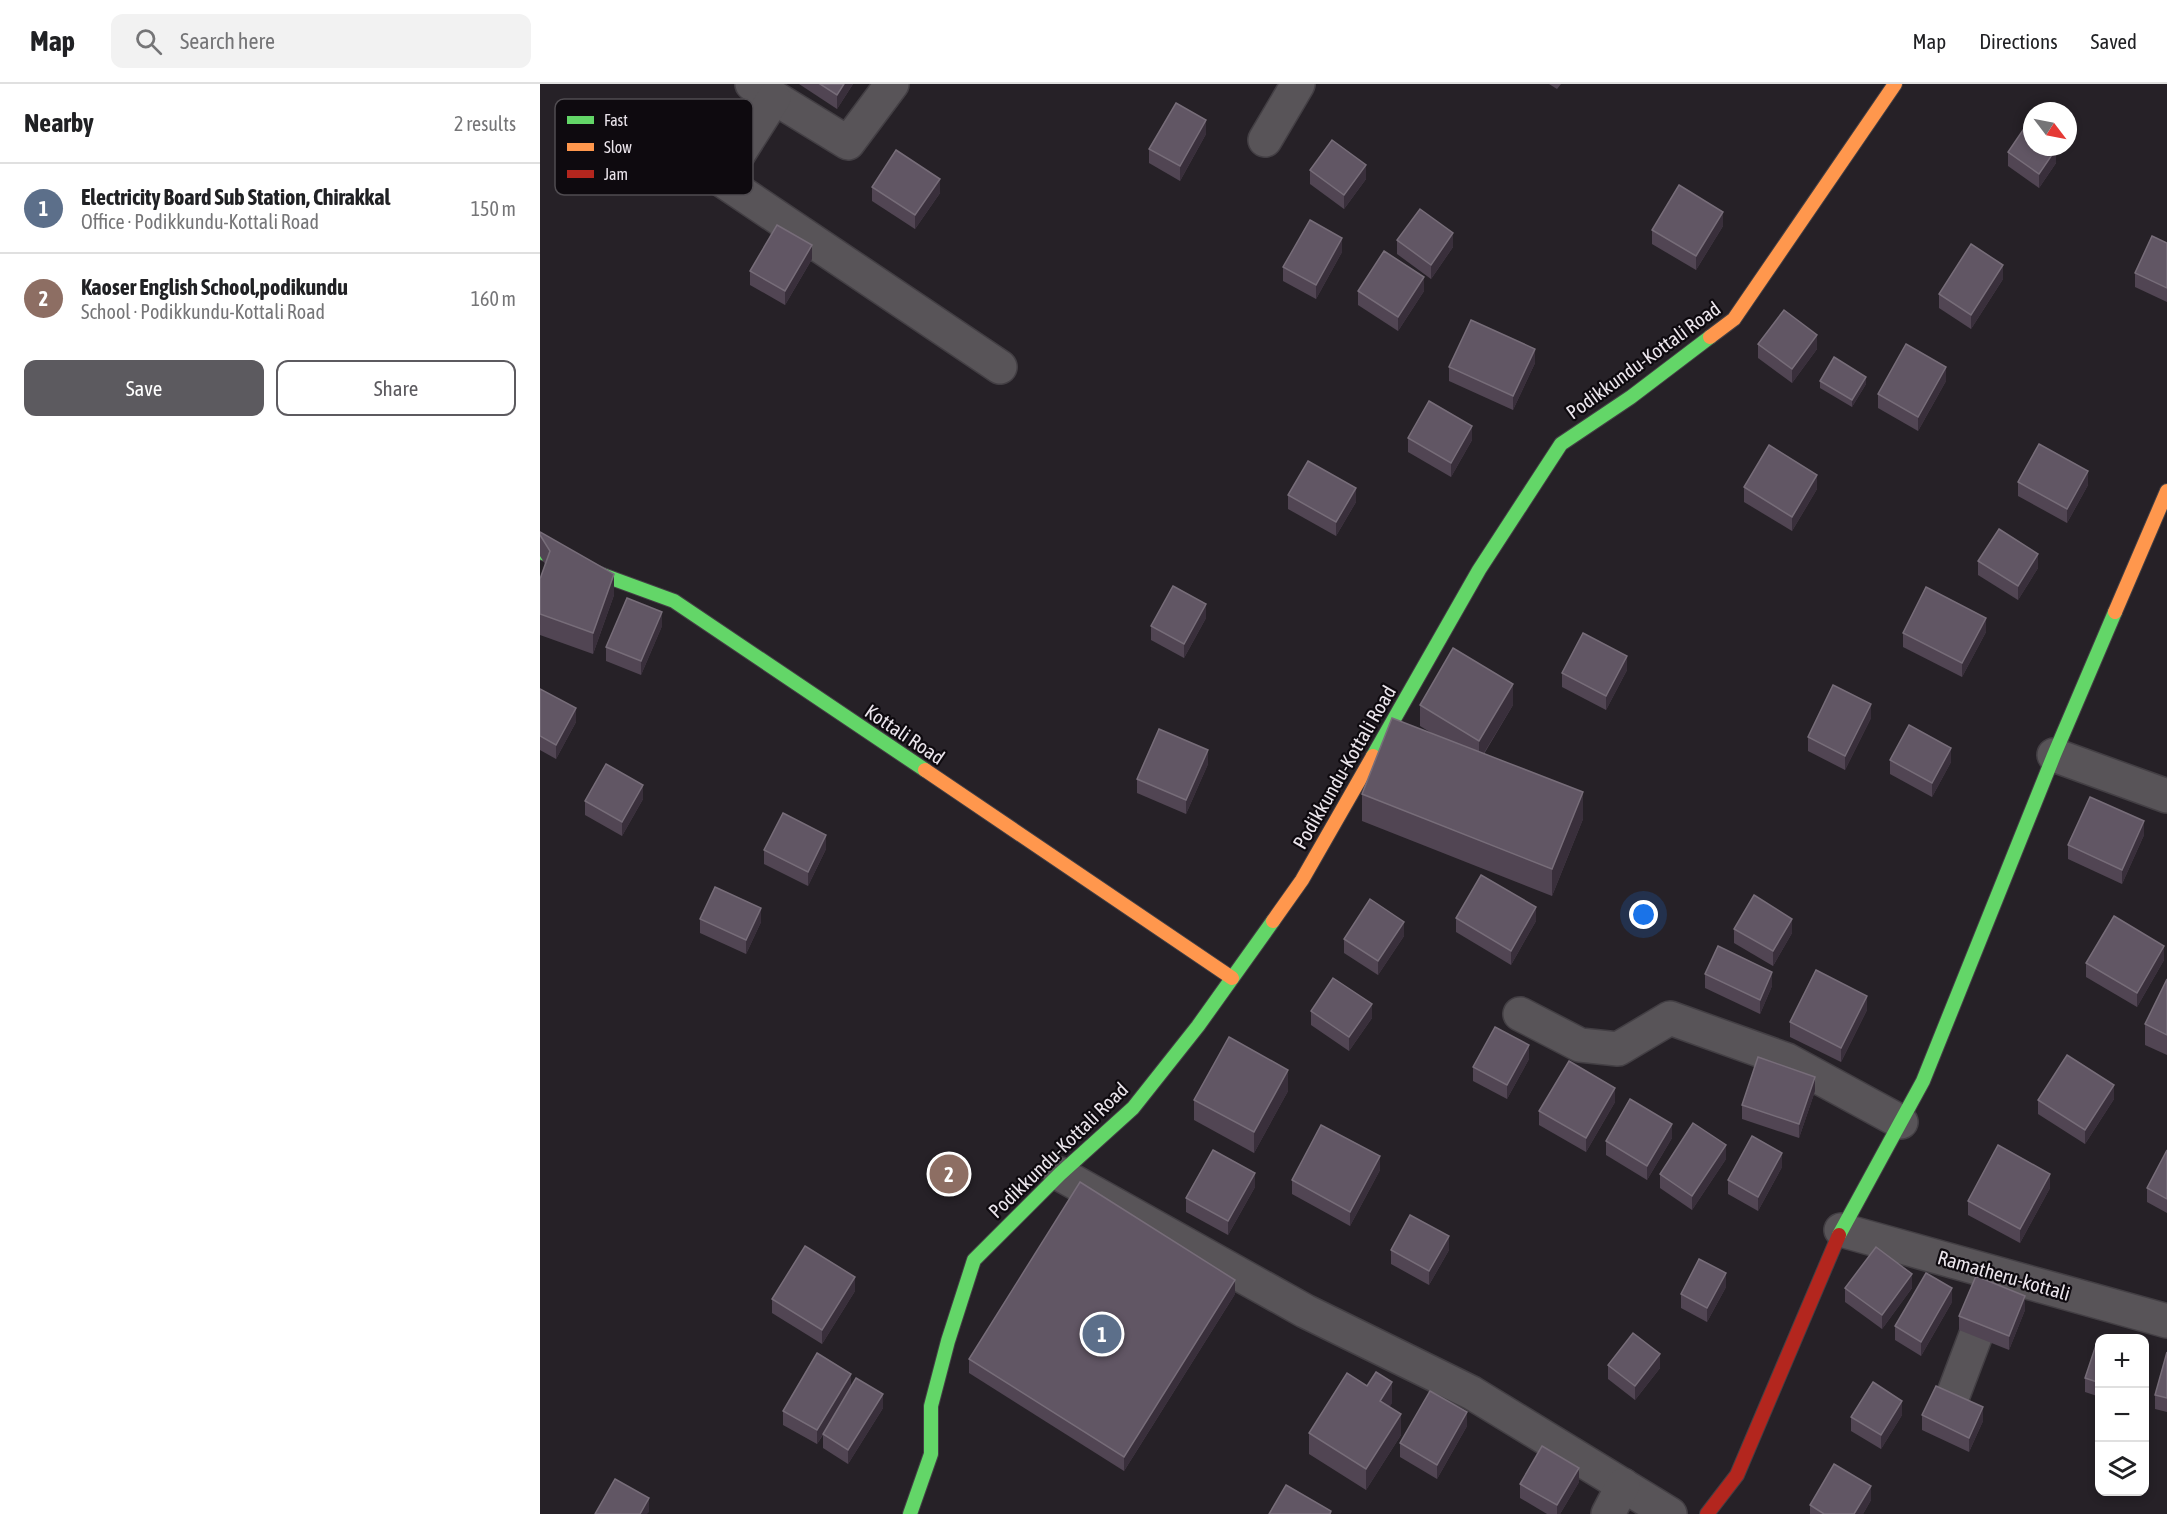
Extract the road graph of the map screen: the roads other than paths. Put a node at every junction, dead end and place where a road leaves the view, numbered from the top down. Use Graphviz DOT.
graph roads {
  1 [pos="892,84"];
  2 [pos="1298,84"];
  3 [pos="1895,84"];
  4 [pos="763,91"];
  5 [pos="753,113"];
  6 [pos="1265,140"];
  7 [pos="744,195"];
  8 [pos="1000,367"];
  9 [pos="2167,491"];
  10 [pos="540,552"];
  11 [pos="2054,755"];
  12 [pos="2167,796"];
  13 [pos="1232,978"];
  14 [pos="1520,1014"];
  15 [pos="1901,1122"];
  16 [pos="1060,1174"];
  17 [pos="1841,1230"];
  18 [pos="2000,1274"];
  19 [pos="2167,1321"];
  20 [pos="1949,1406"];
  21 [pos="1623,1485"];
  22 [pos="910,1514"];
  23 [pos="1608,1514"];
  24 [pos="1670,1514"];
  25 [pos="1707,1514"];
  1 -- 4 [label="street"];
  2 -- 6 [label="street"];
  3 -- 13 [label="street, Podikkundu-Kottali Road"];
  4 -- 5 [label="street"];
  7 -- 8 [label="street"];
  9 -- 11 [label="street"];
  10 -- 13 [label="street, Kottali Road"];
  11 -- 12 [label="street"];
  11 -- 15 [label="street"];
  13 -- 16 [label="street, Podikkundu-Kottali Road"];
  14 -- 15 [label="street"];
  15 -- 17 [label="street"];
  16 -- 21 [label="street"];
  16 -- 22 [label="street, Podikkundu-Kottali Road"];
  17 -- 18 [label="street, Ramatheru-kottali"];
  17 -- 25 [label="street"];
  18 -- 19 [label="street, Ramatheru-kottali"];
  18 -- 20 [label="street"];
  21 -- 23 [label="street"];
  21 -- 24 [label="street"];
}
